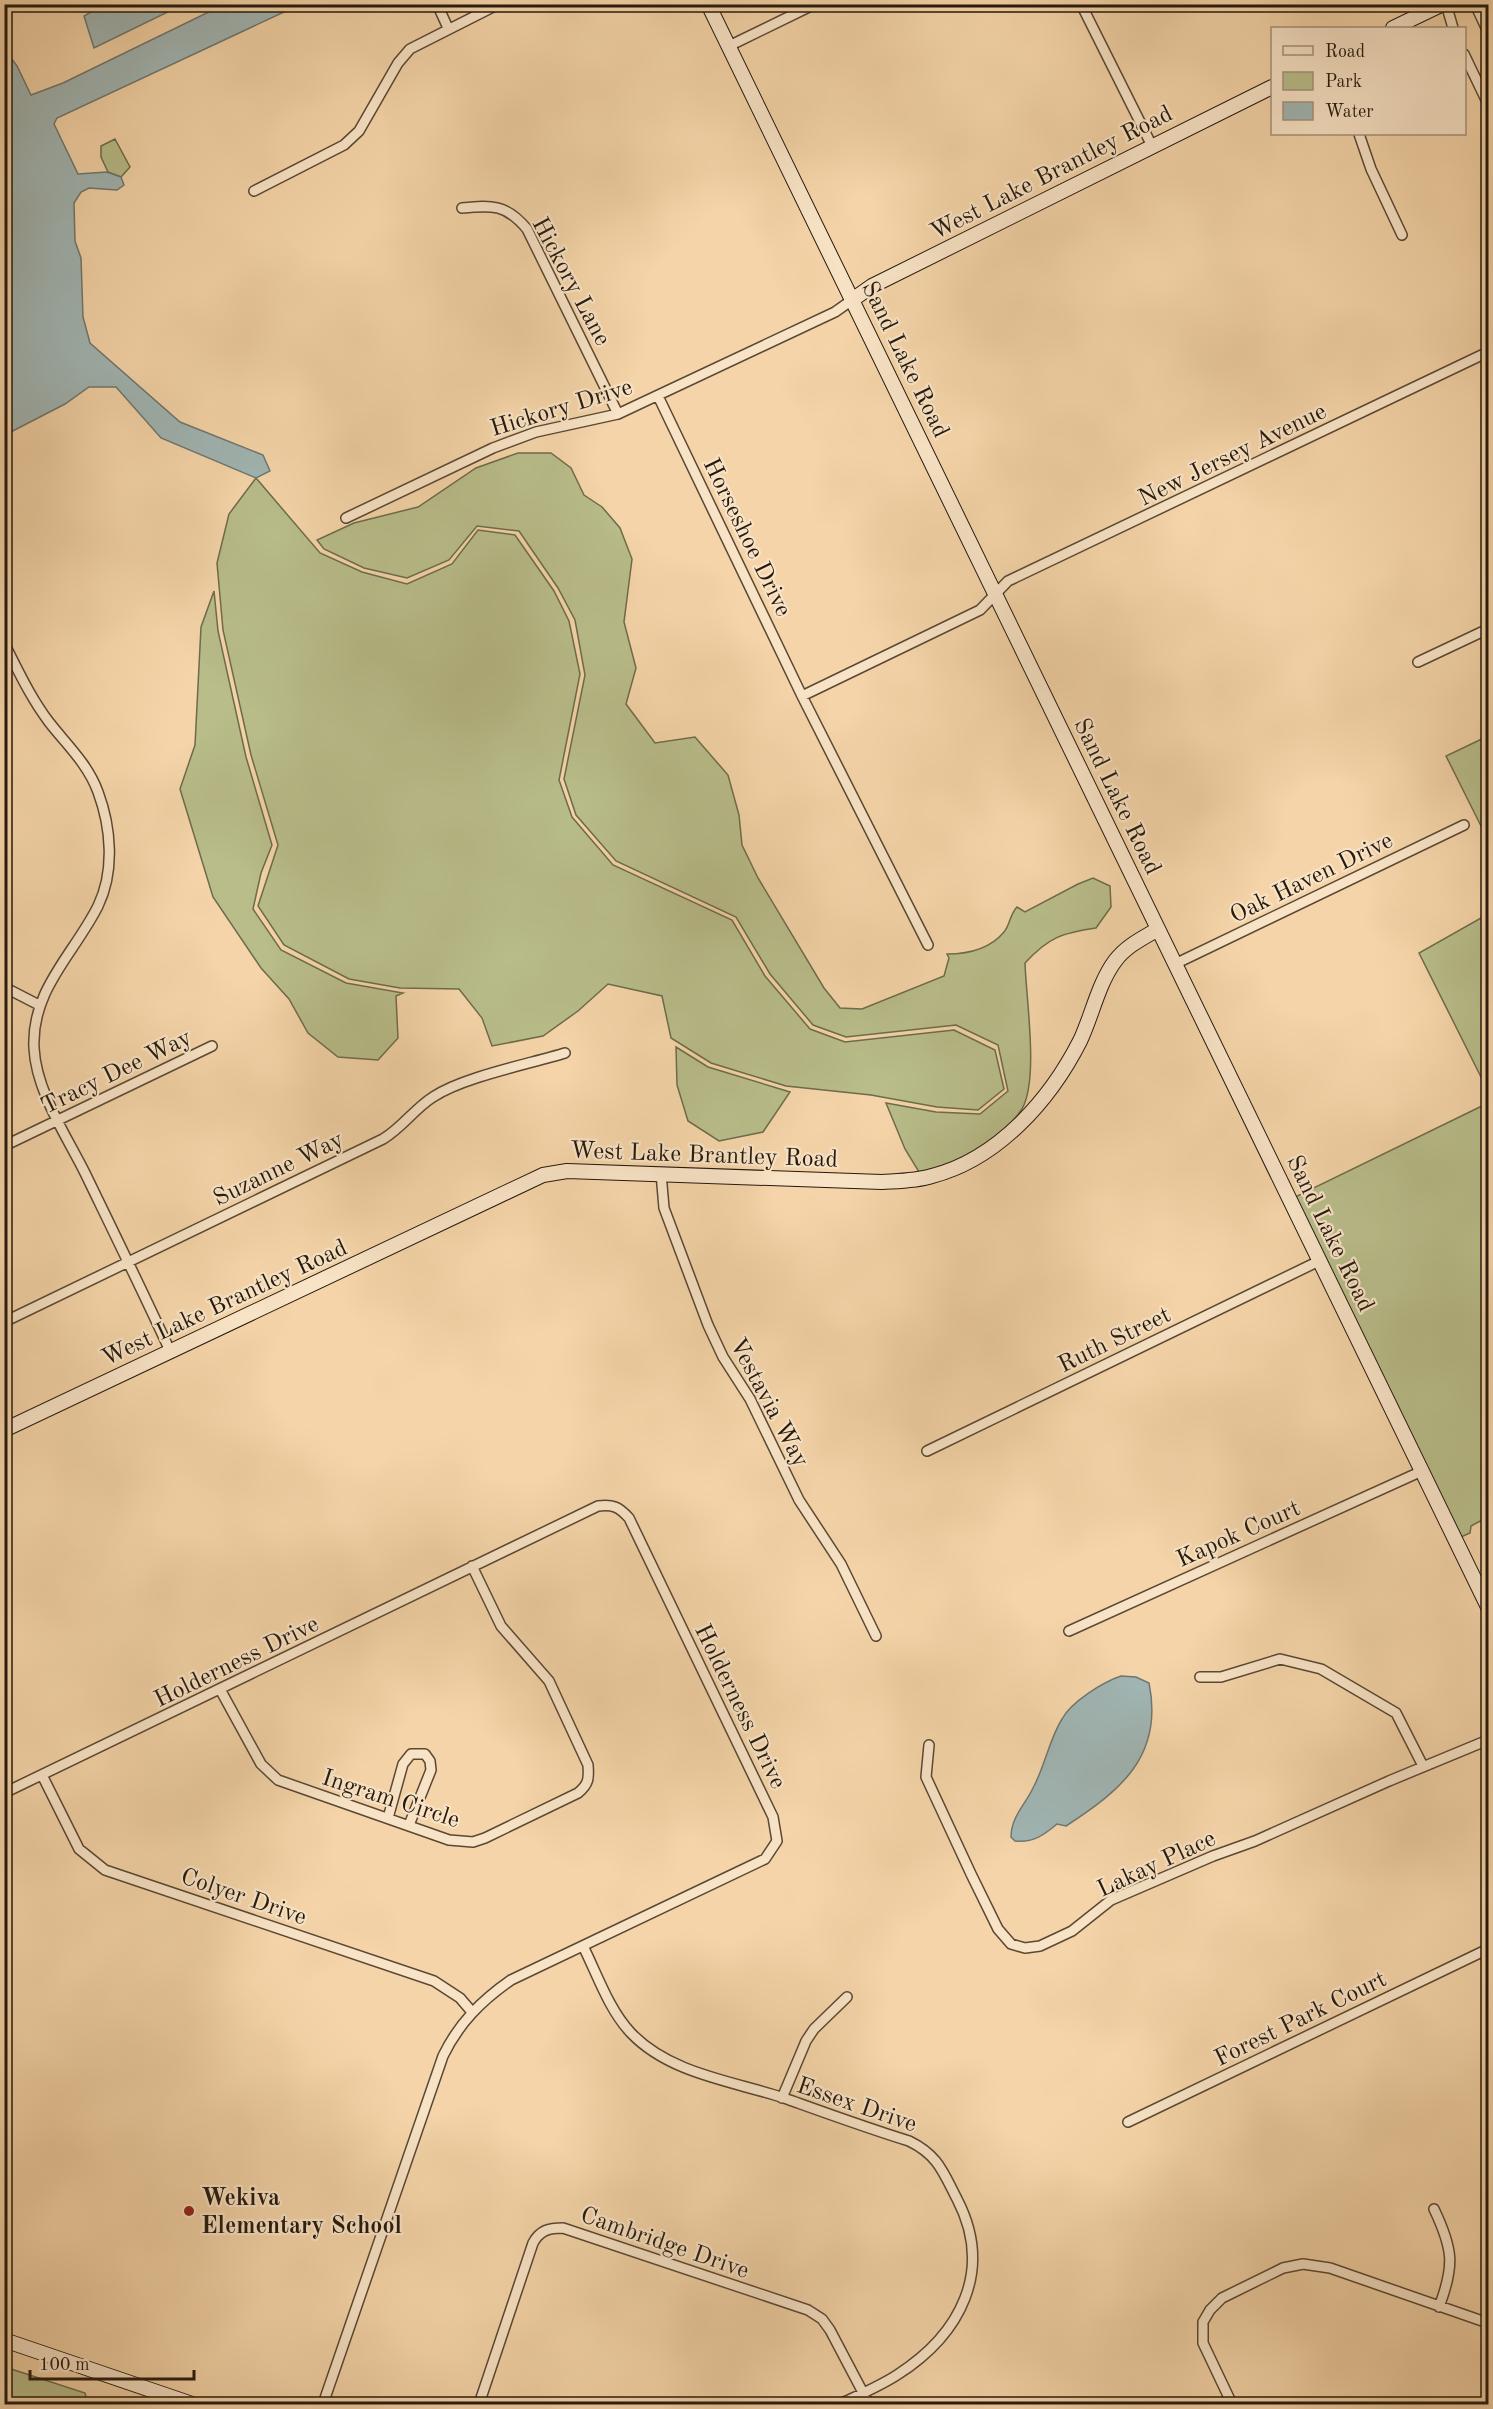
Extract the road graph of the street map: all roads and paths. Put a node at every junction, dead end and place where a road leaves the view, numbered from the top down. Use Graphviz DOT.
graph roads {
  1 [pos="437,4"];
  2 [pos="499,4"];
  3 [pos="708,4"];
  4 [pos="815,4"];
  5 [pos="1081,4"];
  6 [pos="1444,4"];
  7 [pos="1476,4"];
  8 [pos="1395,27"];
  9 [pos="1453,27"];
  10 [pos="448,28"];
  11 [pos="1488,32"];
  12 [pos="729,46"];
  13 [pos="1466,58"];
  14 [pos="1271,87"];
  15 [pos="1488,104"];
  16 [pos="1359,135"];
  17 [pos="1152,146"];
  18 [pos="254,191"];
  19 [pos="462,208"];
  20 [pos="1402,235"];
  21 [pos="852,300"];
  22 [pos="1488,352"];
  23 [pos="658,396"];
  24 [pos="618,414"];
  25 [pos="346,518"];
  26 [pos="995,595"];
  27 [pos="1488,629"];
  28 [pos="4,643"];
  29 [pos="1418,662"];
  30 [pos="802,696"];
  31 [pos="1464,825"];
  32 [pos="1158,929"];
  33 [pos="928,945"];
  34 [pos="1175,963"];
  35 [pos="4,987"];
  36 [pos="39,1005"];
  37 [pos="212,1046"];
  38 [pos="565,1053"];
  39 [pos="58,1120"];
  40 [pos="4,1146"];
  41 [pos="661,1173"];
  42 [pos="1319,1261"];
  43 [pos="129,1262"];
  44 [pos="4,1322"];
  45 [pos="171,1353"];
  46 [pos="4,1430"];
  47 [pos="927,1451"];
  48 [pos="1422,1471"];
  49 [pos="472,1566"];
  50 [pos="1488,1607"];
  51 [pos="1069,1631"];
  52 [pos="876,1636"];
  53 [pos="1200,1677"];
  54 [pos="221,1691"];
  55 [pos="1488,1740"];
  56 [pos="928,1746"];
  57 [pos="1422,1766"];
  58 [pos="42,1775"];
  59 [pos="4,1793"];
  60 [pos="388,1818"];
  61 [pos="409,1825"];
  62 [pos="583,1946"];
  63 [pos="1488,1949"];
  64 [pos="848,1997"];
  65 [pos="472,2012"];
  66 [pos="782,2098"];
  67 [pos="1128,2122"];
  68 [pos="1434,2209"];
  69 [pos="1439,2307"];
  70 [pos="1488,2323"];
  71 [pos="4,2340"];
  72 [pos="863,2392"];
  73 [pos="192,2404"];
  74 [pos="323,2404"];
  75 [pos="479,2404"];
  76 [pos="840,2404"];
  77 [pos="869,2404"];
  78 [pos="1232,2404"];
  1 -- 10 [label="street"];
  2 -- 10 [label="street"];
  3 -- 12 [label="street, Sand Lake Road"];
  4 -- 12 [label="street"];
  5 -- 17 [label="street"];
  6 -- 8 [label="street"];
  6 -- 9 [label="street"];
  7 -- 11 [label="street"];
  10 -- 18 [label="street"];
  12 -- 21 [label="street, Sand Lake Road"];
  13 -- 15 [label="street"];
  14 -- 17 [label="street, West Lake Brantley Road"];
  16 -- 20 [label="street"];
  17 -- 21 [label="street, West Lake Brantley Road"];
  19 -- 24 [label="street, Hickory Lane"];
  21 -- 23 [label="street, Hickory Drive"];
  21 -- 26 [label="street, Sand Lake Road"];
  22 -- 26 [label="street, New Jersey Avenue"];
  23 -- 24 [label="street, Hickory Drive"];
  23 -- 30 [label="street, Horseshoe Drive"];
  24 -- 25 [label="street, Hickory Drive"];
  26 -- 30 [label="street"];
  26 -- 32 [label="street, Sand Lake Road"];
  27 -- 29 [label="street"];
  28 -- 36 [label="street"];
  30 -- 33 [label="street, Horseshoe Drive"];
  31 -- 34 [label="street, Oak Haven Drive"];
  32 -- 34 [label="street, Sand Lake Road"];
  32 -- 41 [label="street, West Lake Brantley Road"];
  34 -- 42 [label="street, Sand Lake Road"];
  35 -- 36 [label="street"];
  36 -- 39 [label="street"];
  37 -- 39 [label="street, Tracy Dee Way"];
  38 -- 43 [label="street, Suzanne Way"];
  39 -- 40 [label="street, Tracy Dee Way"];
  39 -- 43 [label="street"];
  41 -- 45 [label="street, West Lake Brantley Road"];
  41 -- 52 [label="street, Vestavia Way"];
  42 -- 47 [label="street, Ruth Street"];
  42 -- 48 [label="street, Sand Lake Road"];
  43 -- 44 [label="street, Suzanne Way"];
  43 -- 45 [label="street"];
  45 -- 46 [label="street, West Lake Brantley Road"];
  48 -- 50 [label="street, Sand Lake Road"];
  48 -- 51 [label="street, Kapok Court"];
  49 -- 54 [label="street, Holderness Drive"];
  49 -- 61 [label="street, Ingram Circle"];
  49 -- 62 [label="street, Holderness Drive"];
  53 -- 57 [label="street"];
  54 -- 58 [label="street, Holderness Drive"];
  54 -- 60 [label="street, Ingram Circle"];
  55 -- 57 [label="street, Lakay Place"];
  56 -- 57 [label="street, Lakay Place"];
  58 -- 59 [label="street, Holderness Drive"];
  58 -- 65 [label="street, Colyer Drive"];
  60 -- 61 [label="street, Ingram Circle"];
  60 -- 61 [label="street"];
  62 -- 65 [label="street, Holderness Drive"];
  62 -- 66 [label="street, Essex Drive"];
  63 -- 67 [label="street, Forest Park Court"];
  64 -- 66 [label="street"];
  65 -- 74 [label="street, Holderness Drive"];
  66 -- 72 [label="street, Essex Drive"];
  68 -- 69 [label="street"];
  69 -- 70 [label="street"];
  69 -- 78 [label="street"];
  71 -- 73 [label="street"];
  72 -- 75 [label="street, Cambridge Drive"];
  72 -- 76 [label="street, Essex Drive"];
  72 -- 77 [label="street, Cambridge Drive"];
}
